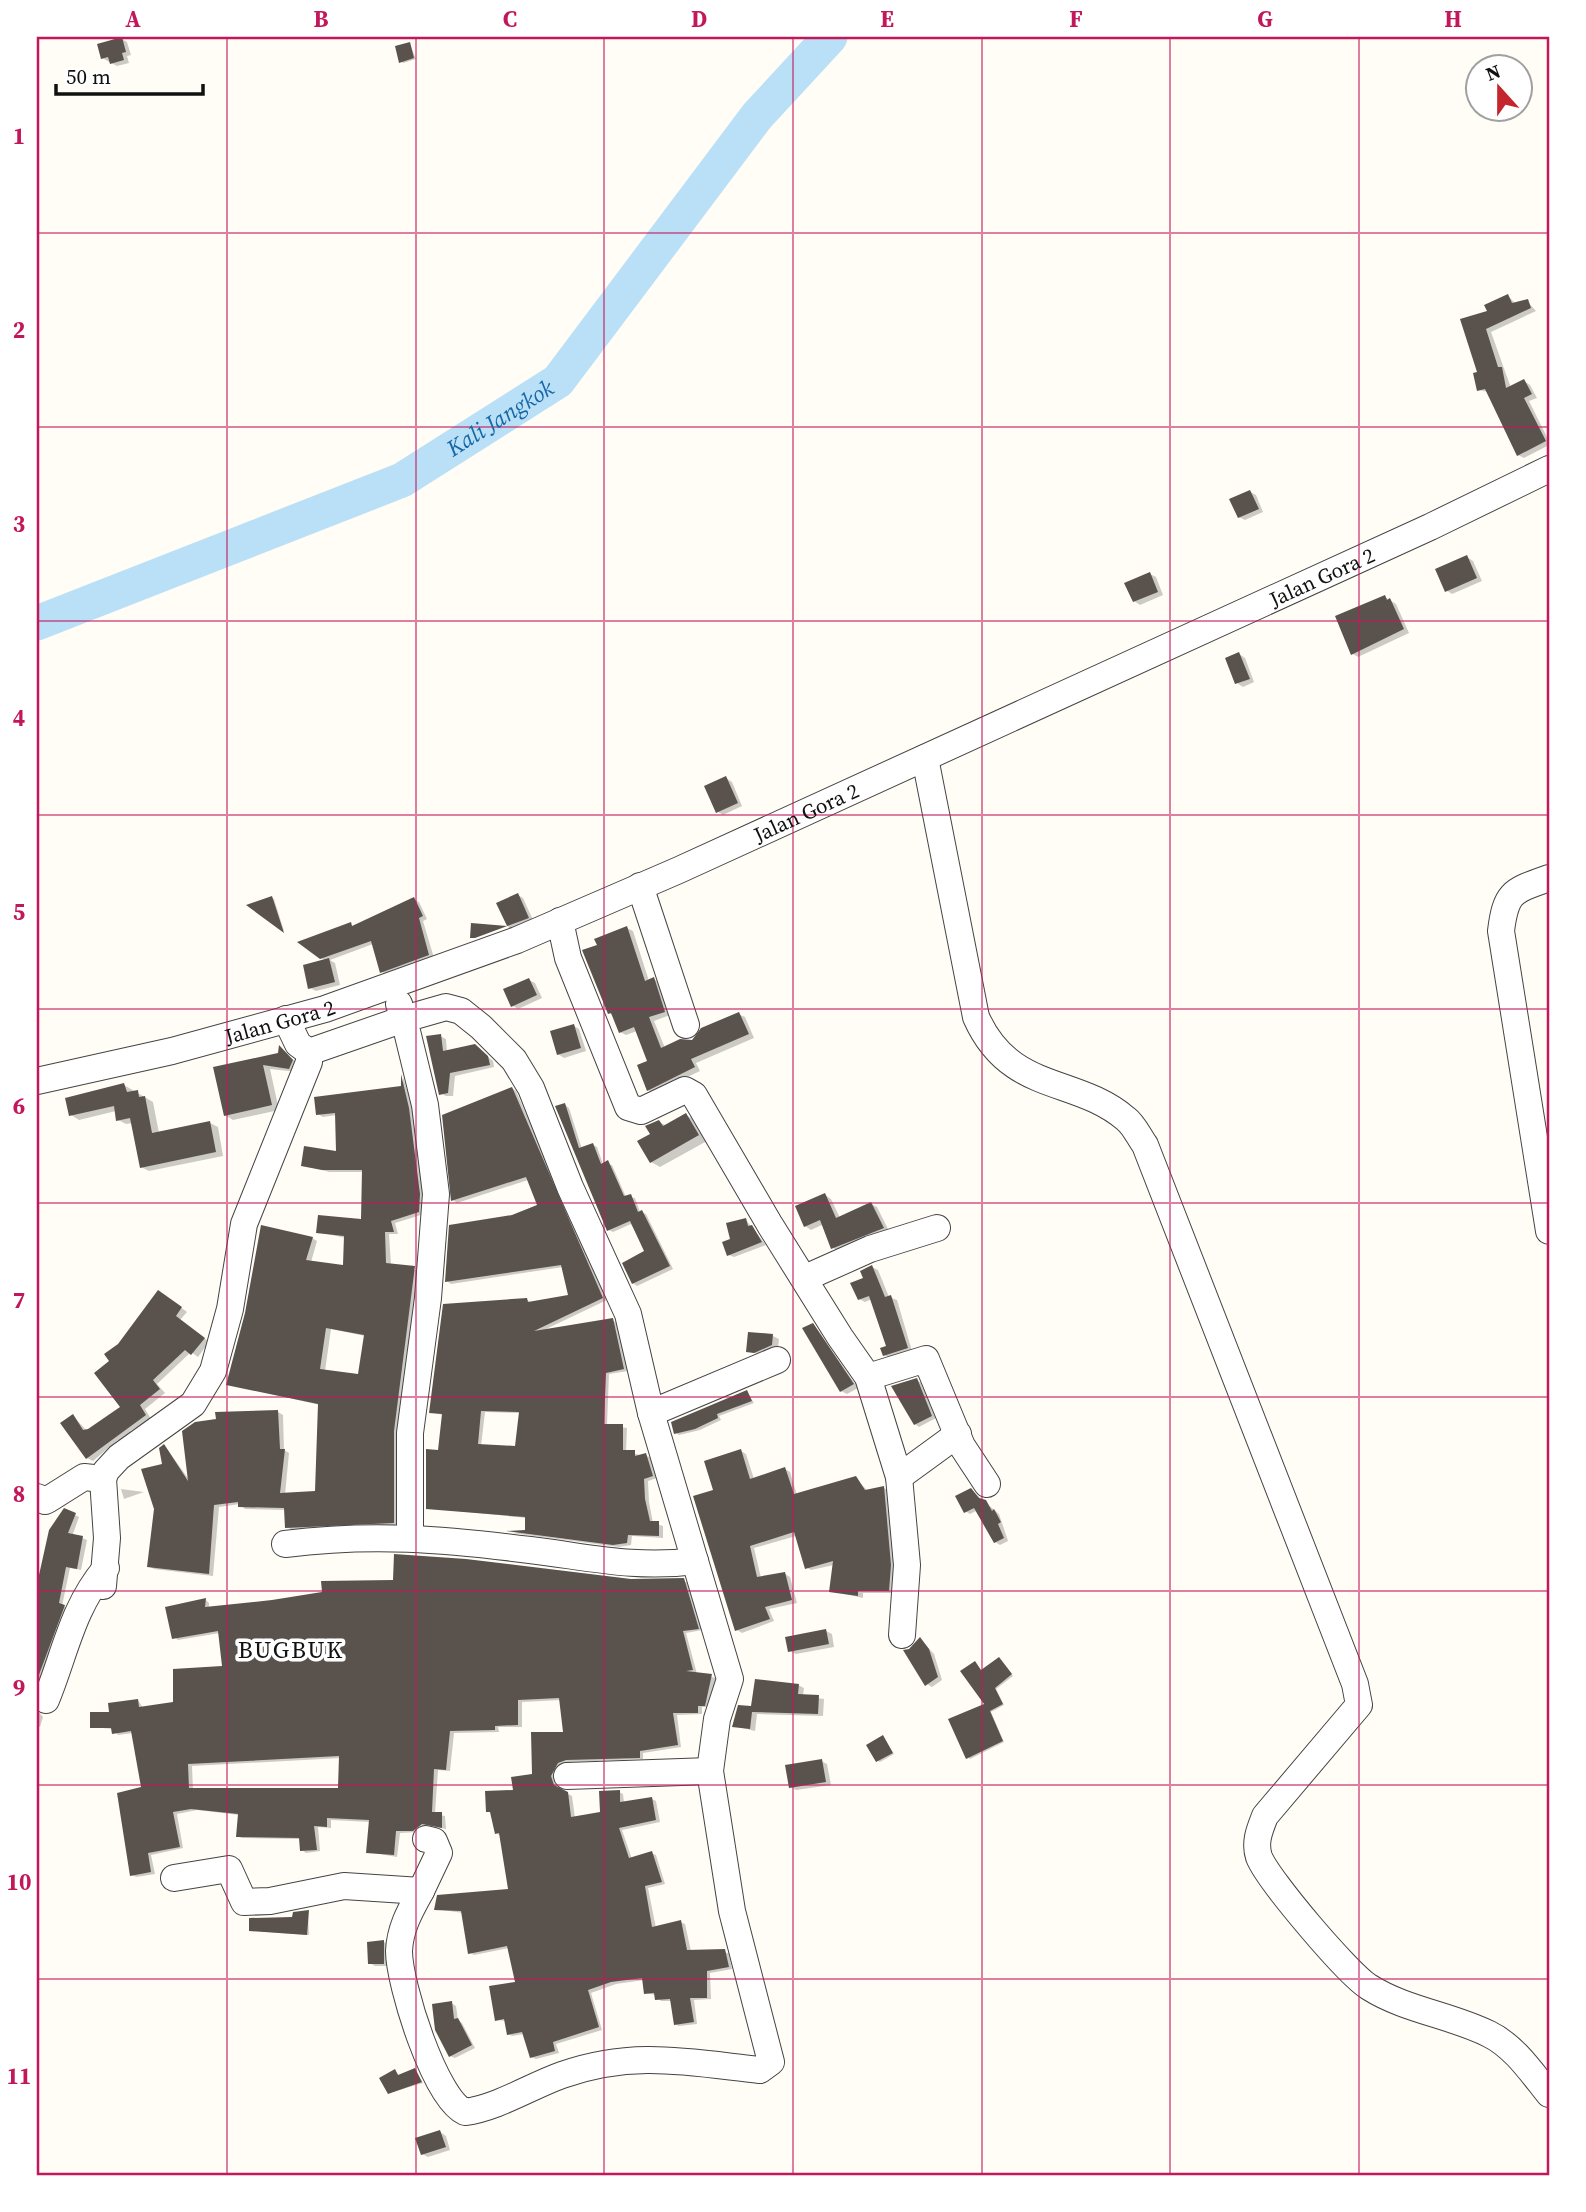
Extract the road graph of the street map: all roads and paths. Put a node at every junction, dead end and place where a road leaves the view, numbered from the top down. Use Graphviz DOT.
graph roads {
  1 [pos="1549,468"];
  2 [pos="925,758"];
  3 [pos="1549,877"];
  4 [pos="639,886"];
  5 [pos="560,921"];
  6 [pos="391,987"];
  7 [pos="286,1019"];
  8 [pos="404,1019"];
  9 [pos="686,1025"];
  10 [pos="309,1052"];
  11 [pos="37,1081"];
  12 [pos="937,1228"];
  13 [pos="1549,1231"];
  14 [pos="805,1278"];
  15 [pos="777,1360"];
  16 [pos="868,1377"];
  17 [pos="651,1413"];
  18 [pos="958,1434"];
  19 [pos="899,1477"];
  20 [pos="103,1479"];
  21 [pos="987,1485"];
  22 [pos="37,1497"];
  23 [pos="410,1536"];
  24 [pos="285,1544"];
  25 [pos="695,1561"];
  26 [pos="106,1569"];
  27 [pos="101,1596"];
  28 [pos="902,1635"];
  29 [pos="46,1700"];
  30 [pos="710,1771"];
  31 [pos="567,1776"];
  32 [pos="426,1839"];
  33 [pos="174,1878"];
  34 [pos="421,1891"];
  35 [pos="1549,2094"];
  1 -- 2 [label="street, Jalan Gora 2"];
  2 -- 4 [label="street, Jalan Gora 2"];
  2 -- 35 [label="street"];
  3 -- 13 [label="street"];
  4 -- 5 [label="street, Jalan Gora 2"];
  4 -- 9 [label="street"];
  5 -- 6 [label="street, Jalan Gora 2"];
  5 -- 14 [label="street"];
  6 -- 7 [label="street, Jalan Gora 2"];
  6 -- 8 [label="street"];
  7 -- 10 [label="street"];
  7 -- 11 [label="street, Jalan Gora 2"];
  8 -- 10 [label="street"];
  8 -- 17 [label="street"];
  8 -- 23 [label="street"];
  10 -- 20 [label="street"];
  12 -- 14 [label="street"];
  14 -- 16 [label="street"];
  15 -- 17 [label="street"];
  16 -- 18 [label="street"];
  16 -- 19 [label="street"];
  17 -- 25 [label="street"];
  18 -- 19 [label="street"];
  18 -- 21 [label="street"];
  19 -- 28 [label="street"];
  20 -- 22 [label="street"];
  20 -- 26 [label="street"];
  23 -- 24 [label="street"];
  23 -- 25 [label="street"];
  25 -- 30 [label="street"];
  26 -- 27 [label="street"];
  26 -- 29 [label="street"];
  30 -- 31 [label="street"];
  30 -- 34 [label="street"];
  32 -- 34 [label="street"];
  33 -- 34 [label="street"];
}
